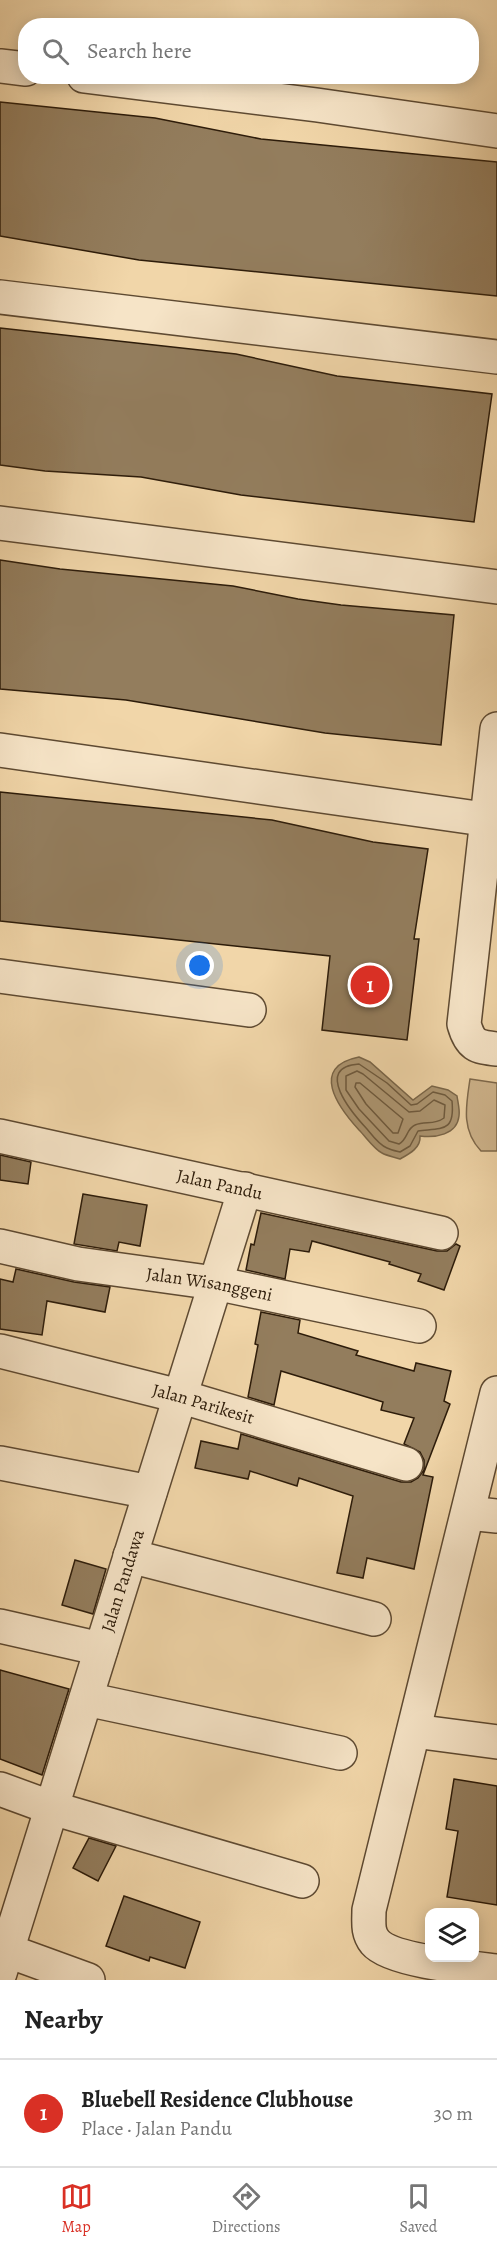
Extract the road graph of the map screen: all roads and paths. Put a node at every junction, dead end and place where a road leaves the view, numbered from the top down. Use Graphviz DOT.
graph roads {
  1 [pos="0,66"];
  2 [pos="18,68"];
  3 [pos="148,84"];
  4 [pos="497,131"];
  5 [pos="0,297"];
  6 [pos="497,357"];
  7 [pos="0,523"];
  8 [pos="497,587"];
  9 [pos="497,729"];
  10 [pos="0,750"];
  11 [pos="491,820"];
  12 [pos="0,976"];
  13 [pos="249,1010"];
  14 [pos="497,1049"];
  15 [pos="0,1136"];
  16 [pos="245,1189"];
  17 [pos="441,1233"];
  18 [pos="0,1246"];
  19 [pos="215,1283"];
  20 [pos="419,1326"];
  21 [pos="0,1351"];
  22 [pos="497,1393"];
  23 [pos="179,1396"];
  24 [pos="0,1463"];
  25 [pos="406,1464"];
  26 [pos="150,1492"];
  27 [pos="482,1515"];
  28 [pos="130,1556"];
  29 [pos="374,1619"];
  30 [pos="0,1626"];
  31 [pos="101,1649"];
  32 [pos="86,1699"];
  33 [pos="414,1731"];
  34 [pos="497,1742"];
  35 [pos="340,1753"];
  36 [pos="0,1789"];
  37 [pos="52,1808"];
  38 [pos="302,1881"];
  39 [pos="2,1957"];
  40 [pos="497,1971"];
  41 [pos="88,1980"];
  1 -- 2 [label="street"];
  3 -- 4 [label="street"];
  5 -- 6 [label="street"];
  7 -- 8 [label="street"];
  9 -- 11 [label="street"];
  10 -- 11 [label="street"];
  11 -- 14 [label="street"];
  12 -- 13 [label="street"];
  15 -- 16 [label="street, Jalan Pandu"];
  16 -- 17 [label="street, Jalan Pandu"];
  16 -- 19 [label="street, Jalan Pandawa"];
  18 -- 19 [label="street, Jalan Wisanggeni"];
  19 -- 20 [label="street, Jalan Wisanggeni"];
  19 -- 23 [label="street, Jalan Pandawa"];
  21 -- 23 [label="street, Jalan Parikesit"];
  22 -- 27 [label="street"];
  23 -- 25 [label="street, Jalan Parikesit"];
  23 -- 26 [label="street, Jalan Pandawa"];
  24 -- 26 [label="street"];
  26 -- 28 [label="street, Jalan Pandawa"];
  27 -- 33 [label="street"];
  28 -- 29 [label="street"];
  28 -- 31 [label="street, Jalan Pandawa"];
  30 -- 31 [label="street"];
  31 -- 32 [label="street, Jalan Pandawa"];
  32 -- 35 [label="street"];
  32 -- 37 [label="street, Jalan Pandawa"];
  33 -- 34 [label="street"];
  33 -- 40 [label="street"];
  36 -- 37 [label="street"];
  37 -- 38 [label="street"];
  37 -- 39 [label="street, Jalan Pandawa"];
  39 -- 41 [label="street"];
}
